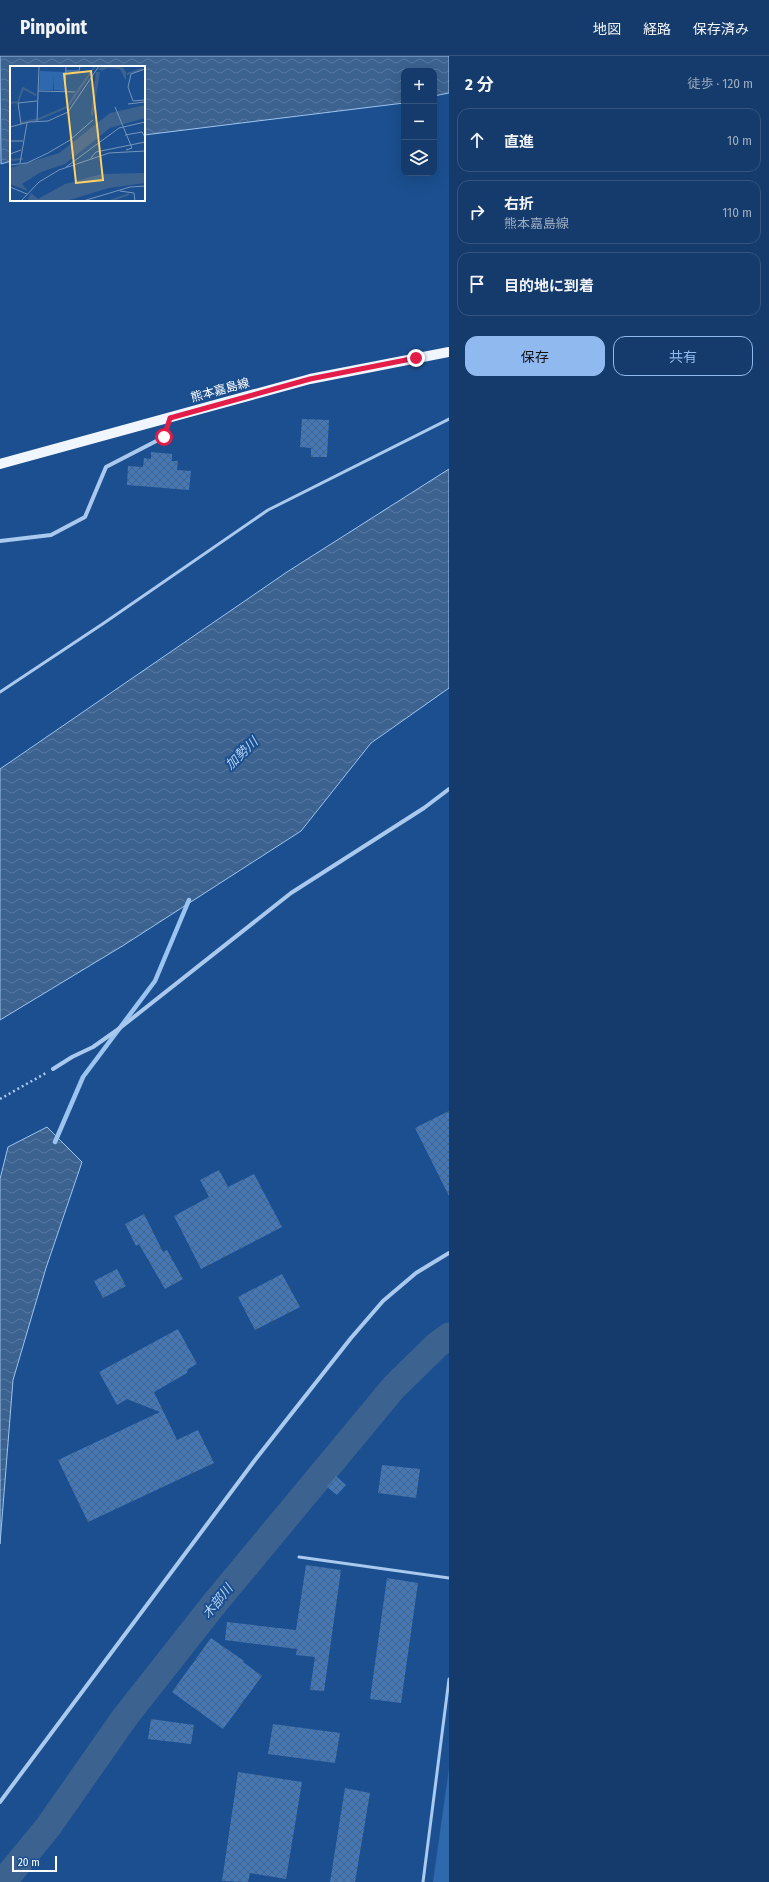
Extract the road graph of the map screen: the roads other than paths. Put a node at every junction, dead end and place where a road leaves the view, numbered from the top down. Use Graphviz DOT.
graph roads {
  1 [pos="449,352"];
  2 [pos="170,418"];
  3 [pos="449,419"];
  4 [pos="0,464"];
  5 [pos="0,541"];
  6 [pos="0,692"];
  7 [pos="449,789"];
  8 [pos="53,1069"];
  9 [pos="449,1253"];
  10 [pos="299,1557"];
  11 [pos="449,1578"];
  12 [pos="449,1679"];
  13 [pos="0,1802"];
  14 [pos="423,1882"];
  1 -- 2 [label="main road, 熊本嘉島線"];
  2 -- 4 [label="main road, 熊本嘉島線"];
  2 -- 5 [label="street"];
  3 -- 6 [label="lane"];
  7 -- 8 [label="street"];
  9 -- 13 [label="street"];
  10 -- 11 [label="lane"];
  12 -- 14 [label="lane"];
}
